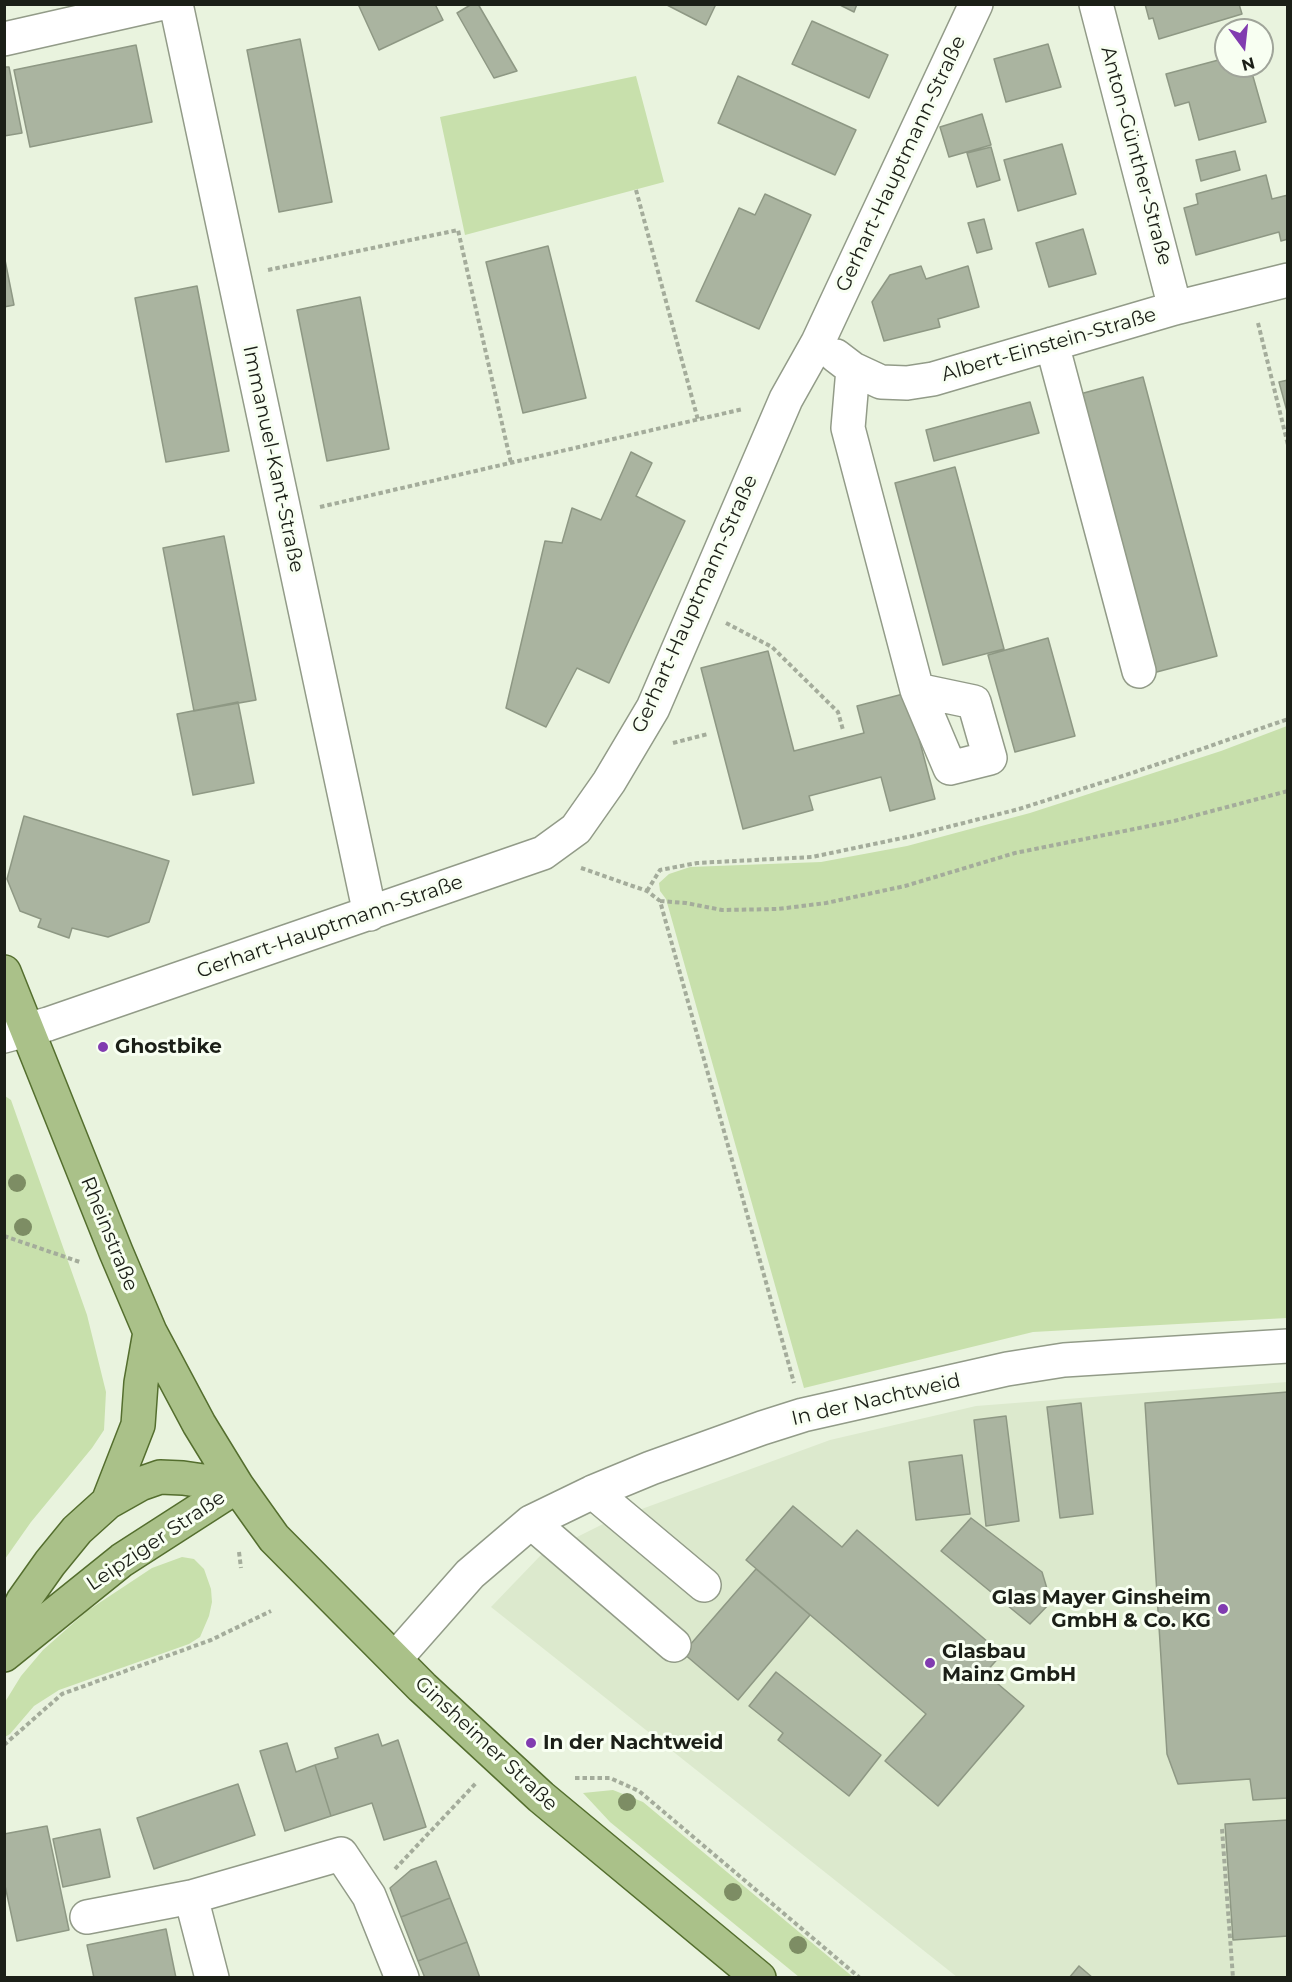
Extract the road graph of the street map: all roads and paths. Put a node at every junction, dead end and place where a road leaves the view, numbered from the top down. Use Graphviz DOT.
graph roads {
  1 [pos="159,4"];
  2 [pos="176,4"];
  3 [pos="976,4"];
  4 [pos="1096,4"];
  5 [pos="4,39"];
  6 [pos="636,190"];
  7 [pos="234,278"];
  8 [pos="1287,280"];
  9 [pos="1250,289"];
  10 [pos="1175,308"];
  11 [pos="818,342"];
  12 [pos="1052,344"];
  13 [pos="853,369"];
  14 [pos="786,399"];
  15 [pos="698,420"];
  16 [pos="1287,445"];
  17 [pos="511,463"];
  18 [pos="284,515"];
  19 [pos="697,606"];
  20 [pos="1139,671"];
  21 [pos="917,690"];
  22 [pos="1287,719"];
  23 [pos="843,730"];
  24 [pos="1287,791"];
  25 [pos="543,853"];
  26 [pos="647,891"];
  27 [pos="660,901"];
  28 [pos="370,914"];
  29 [pos="4,972"];
  30 [pos="15,1033"];
  31 [pos="4,1236"];
  32 [pos="81,1263"];
  33 [pos="150,1332"];
  34 [pos="1287,1346"];
  35 [pos="803,1415"];
  36 [pos="237,1486"];
  37 [pos="593,1492"];
  38 [pos="108,1502"];
  39 [pos="531,1522"];
  40 [pos="704,1585"];
  41 [pos="271,1611"];
  42 [pos="4,1638"];
  43 [pos="674,1645"];
  44 [pos="4,1655"];
  45 [pos="395,1659"];
  46 [pos="4,1745"];
  47 [pos="569,1778"];
  48 [pos="477,1782"];
  49 [pos="1222,1829"];
  50 [pos="369,1896"];
  51 [pos="191,1897"];
  52 [pos="87,1917"];
  53 [pos="212,1977"];
  54 [pos="402,1977"];
  55 [pos="759,1977"];
  56 [pos="860,1977"];
  57 [pos="1233,1977"];
  1 -- 5 [label="street"];
  2 -- 7 [label="street, Immanuel-Kant-Straße"];
  3 -- 11 [label="street, Gerhart-Hauptmann-Straße"];
  4 -- 10 [label="street, Anton-Günther-Straße"];
  6 -- 15 [label="path"];
  7 -- 17 [label="path"];
  7 -- 18 [label="street, Immanuel-Kant-Straße"];
  8 -- 9 [label="street, Albert-Einstein-Straße"];
  9 -- 10 [label="street, Albert-Einstein-Straße"];
  9 -- 16 [label="path"];
  10 -- 12 [label="street, Albert-Einstein-Straße"];
  11 -- 13 [label="street, Albert-Einstein-Straße"];
  11 -- 14 [label="street, Gerhart-Hauptmann-Straße"];
  12 -- 13 [label="street, Albert-Einstein-Straße"];
  12 -- 20 [label="street"];
  13 -- 21 [label="street"];
  14 -- 15 [label="path"];
  14 -- 19 [label="street, Gerhart-Hauptmann-Straße"];
  15 -- 17 [label="path"];
  17 -- 18 [label="path"];
  18 -- 28 [label="street, Immanuel-Kant-Straße"];
  19 -- 23 [label="path"];
  19 -- 25 [label="street, Gerhart-Hauptmann-Straße"];
  22 -- 26 [label="path"];
  24 -- 27 [label="path"];
  25 -- 26 [label="path"];
  25 -- 28 [label="street, Gerhart-Hauptmann-Straße"];
  26 -- 27 [label="path"];
  27 -- 35 [label="path"];
  28 -- 30 [label="street, Gerhart-Hauptmann-Straße"];
  29 -- 30 [label="main road, Rheinstraße"];
  30 -- 33 [label="main road, Rheinstraße"];
  31 -- 32 [label="path"];
  33 -- 36 [label="main road, Rheinstraße"];
  33 -- 38 [label="main road"];
  34 -- 35 [label="street, In der Nachtweid"];
  35 -- 37 [label="street, In der Nachtweid"];
  36 -- 38 [label="main road, Leipziger Straße"];
  36 -- 44 [label="main road, Leipziger Straße"];
  36 -- 45 [label="main road, Ginsheimer Straße"];
  37 -- 39 [label="street, In der Nachtweid"];
  37 -- 40 [label="street"];
  38 -- 42 [label="main road, Leipziger Straße"];
  39 -- 43 [label="street"];
  39 -- 45 [label="street, In der Nachtweid"];
  41 -- 46 [label="path"];
  45 -- 55 [label="main road, Ginsheimer Straße"];
  47 -- 56 [label="path"];
  48 -- 50 [label="path"];
  49 -- 57 [label="path"];
  50 -- 51 [label="street"];
  50 -- 54 [label="street"];
  51 -- 52 [label="street"];
  51 -- 53 [label="street"];
}
